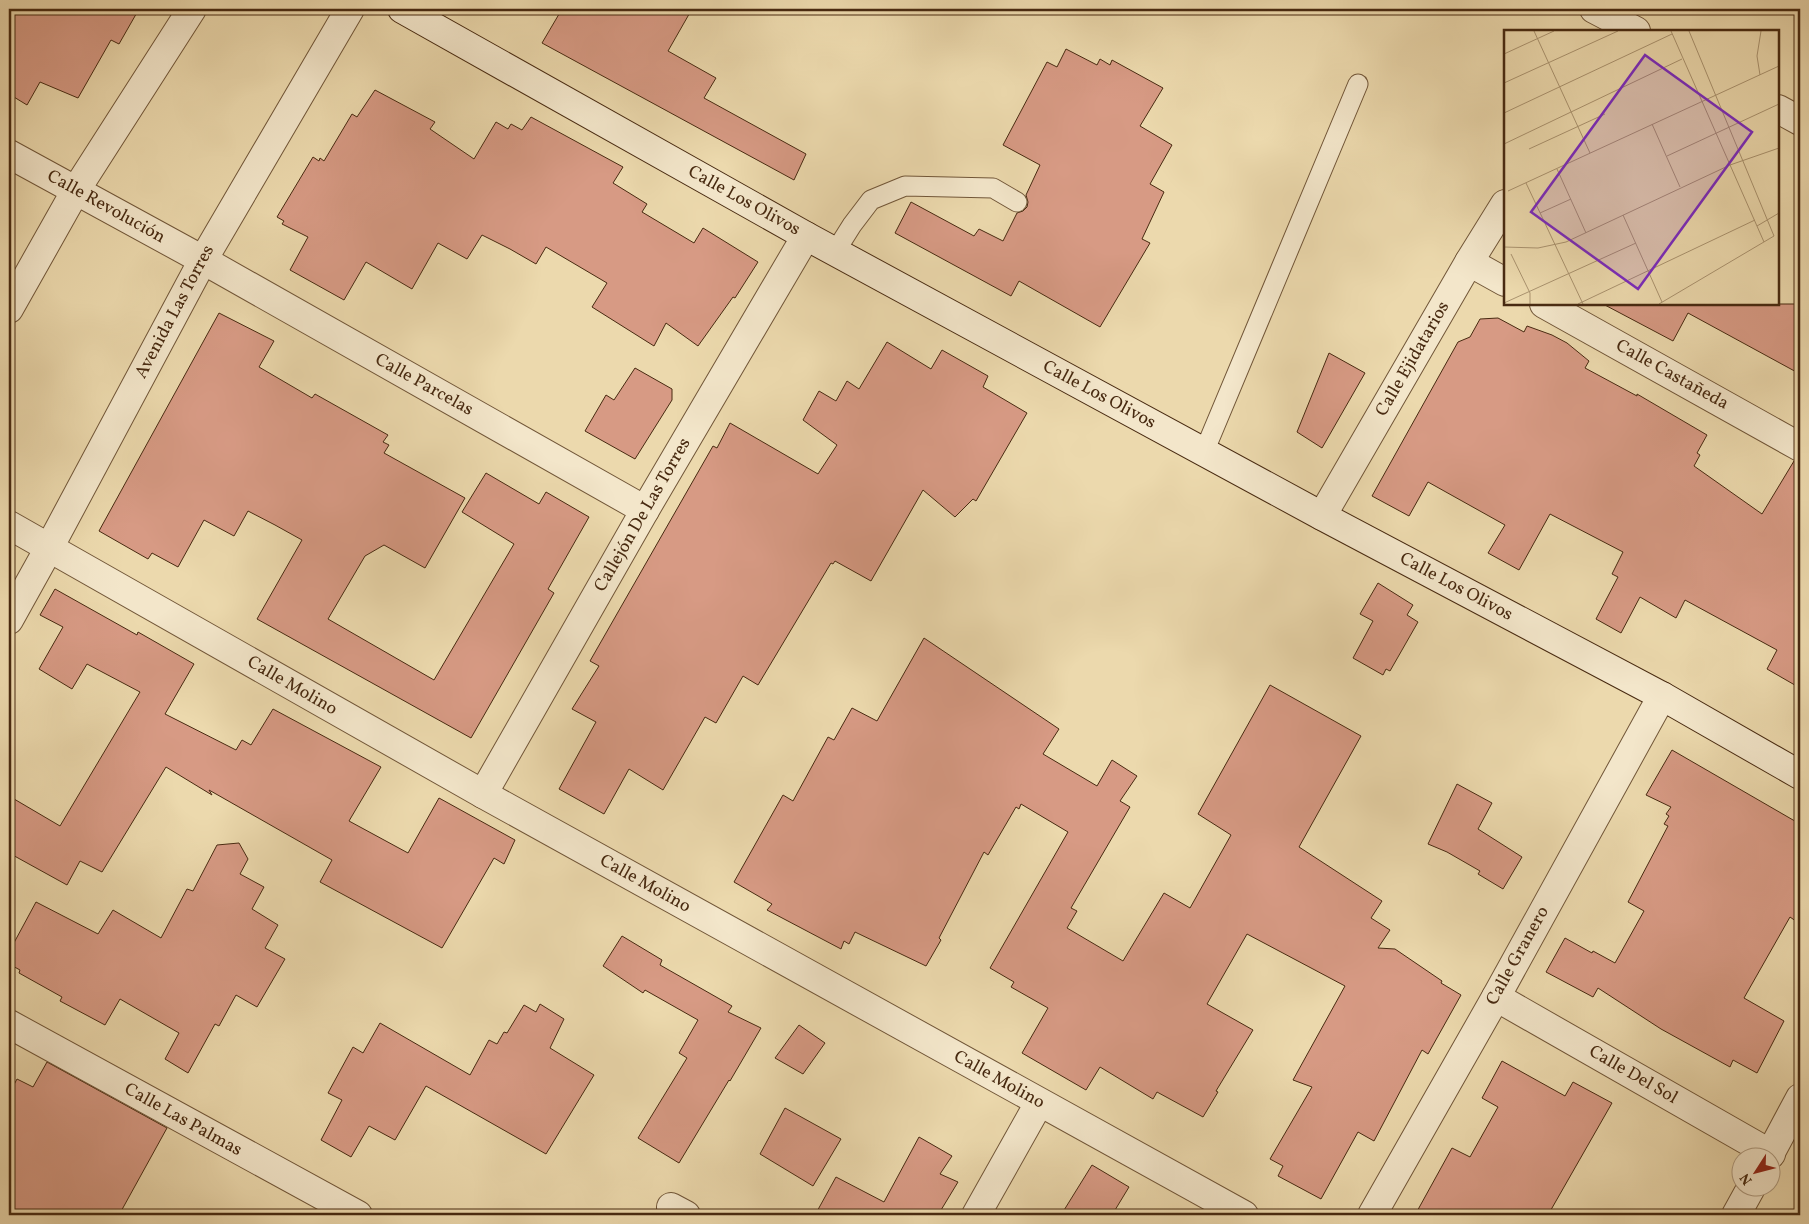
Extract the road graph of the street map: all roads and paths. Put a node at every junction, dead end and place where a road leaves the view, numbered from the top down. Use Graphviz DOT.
graph roads {
  1 [pos="192,9"];
  2 [pos="350,9"];
  3 [pos="402,9"];
  4 [pos="1358,84"];
  5 [pos="1779,110"];
  6 [pos="1800,121"];
  7 [pos="9,154"];
  8 [pos="76,190"];
  9 [pos="1017,202"];
  10 [pos="1504,206"];
  11 [pos="806,236"];
  12 [pos="835,252"];
  13 [pos="203,260"];
  14 [pos="1469,262"];
  15 [pos="1504,281"];
  16 [pos="1546,305"];
  17 [pos="9,309"];
  18 [pos="1800,447"];
  19 [pos="1204,452"];
  20 [pos="646,510"];
  21 [pos="1322,516"];
  22 [pos="9,526"];
  23 [pos="49,548"];
  24 [pos="9,620"];
  25 [pos="1662,696"];
  26 [pos="1800,775"];
  27 [pos="483,794"];
  28 [pos="1496,997"];
  29 [pos="9,1024"];
  30 [pos="1800,1098"];
  31 [pos="1039,1103"];
  32 [pos="1754,1146"];
  33 [pos="1775,1146"];
  34 [pos="1746,1196"];
  35 [pos="358,1215"];
  36 [pos="976,1215"];
  37 [pos="1244,1215"];
  38 [pos="1372,1215"];
  39 [pos="1736,1215"];
  1 -- 8 [label="street"];
  2 -- 13 [label="street, Avenida Las Torres"];
  3 -- 11 [label="street, Calle Los Olivos"];
  4 -- 19 [label="lane"];
  5 -- 6 [label="street"];
  7 -- 8 [label="street, Calle Revolución"];
  8 -- 13 [label="street, Calle Revolución"];
  8 -- 17 [label="street"];
  9 -- 12 [label="lane"];
  10 -- 14 [label="street, Calle Ejidatarios"];
  11 -- 12 [label="street, Calle Los Olivos"];
  11 -- 20 [label="street, Callejón De Las Torres"];
  12 -- 19 [label="street, Calle Los Olivos"];
  13 -- 20 [label="street, Calle Parcelas"];
  13 -- 23 [label="street, Avenida Las Torres"];
  14 -- 15 [label="street"];
  14 -- 21 [label="street, Calle Ejidatarios"];
  16 -- 18 [label="street, Calle Castañeda"];
  19 -- 21 [label="street, Calle Los Olivos"];
  20 -- 27 [label="street, Callejón De Las Torres"];
  21 -- 25 [label="street, Calle Los Olivos"];
  22 -- 23 [label="street, Calle Molino"];
  23 -- 24 [label="street, Avenida Las Torres"];
  23 -- 27 [label="street, Calle Molino"];
  25 -- 26 [label="street, Calle Los Olivos"];
  25 -- 28 [label="street, Calle Granero"];
  27 -- 31 [label="street, Calle Molino"];
  28 -- 32 [label="street, Calle Del Sol"];
  28 -- 38 [label="street, Calle Granero"];
  29 -- 35 [label="street, Calle Las Palmas"];
  30 -- 33 [label="street"];
  31 -- 36 [label="street"];
  31 -- 37 [label="street, Calle Molino"];
  34 -- 39 [label="street"];
}
